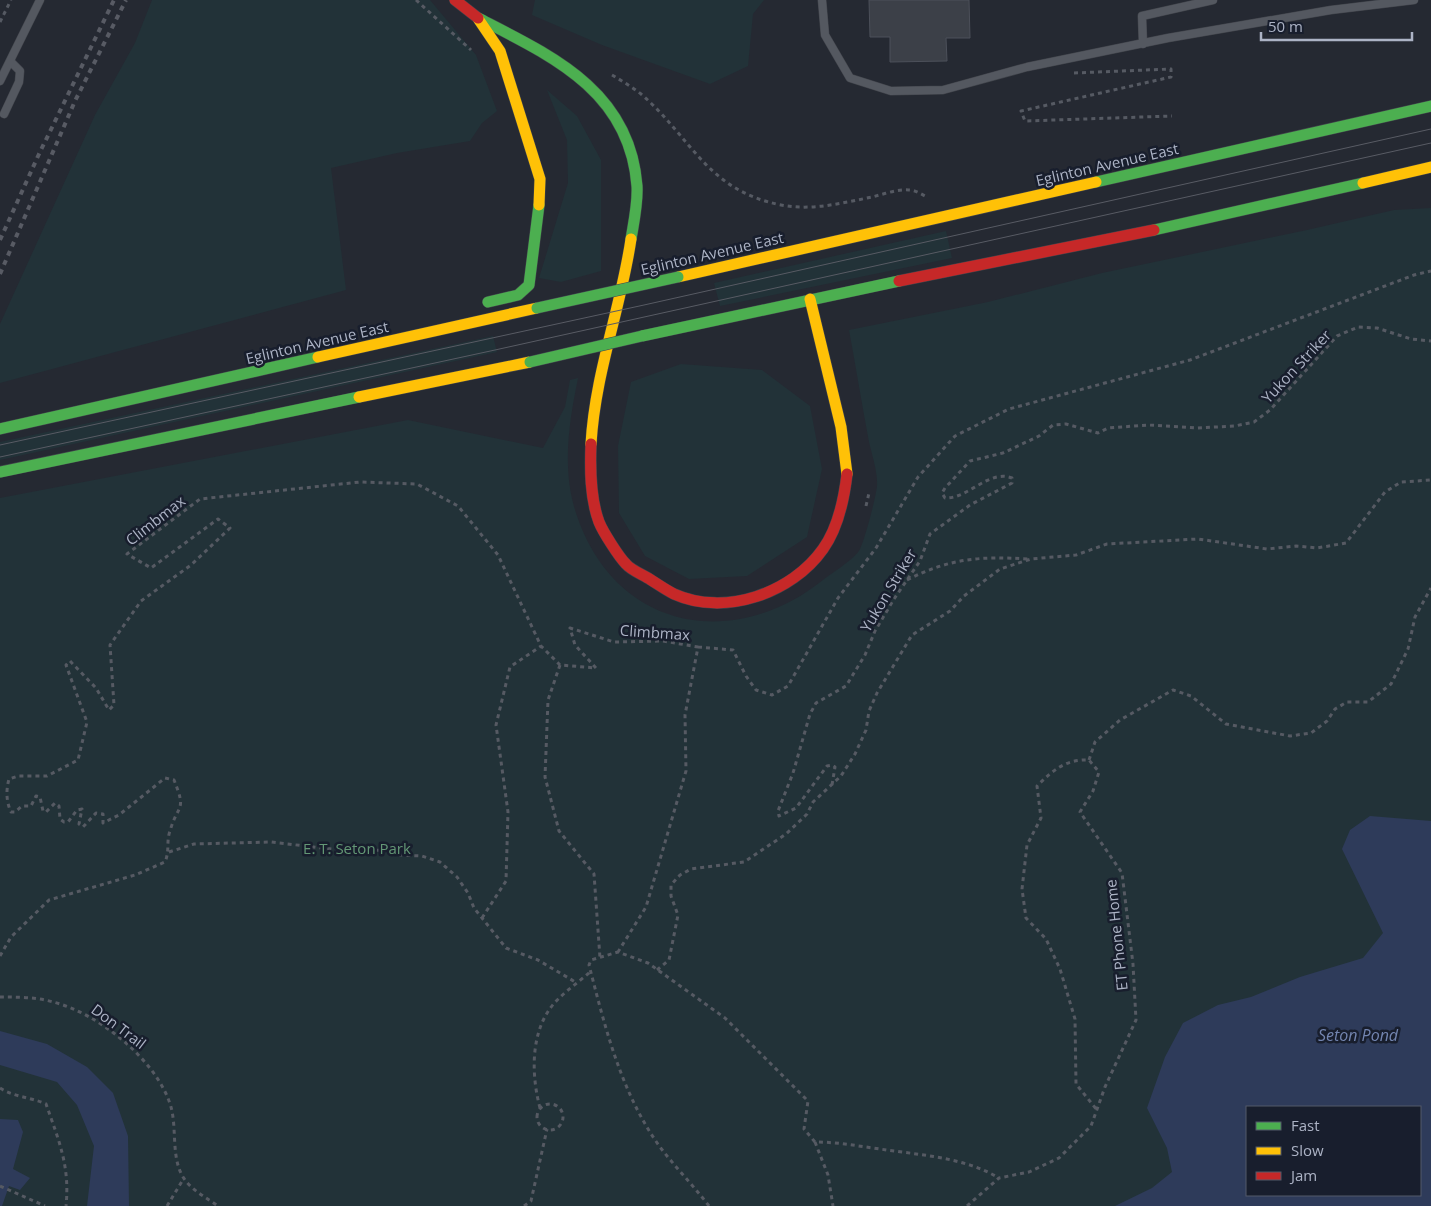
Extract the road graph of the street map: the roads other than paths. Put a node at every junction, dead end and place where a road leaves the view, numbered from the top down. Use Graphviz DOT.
graph roads {
  1 [pos="40,0"];
  2 [pos="455,0"];
  3 [pos="822,0"];
  4 [pos="1213,0"];
  5 [pos="1414,0"];
  6 [pos="478,18"];
  7 [pos="1143,44"];
  8 [pos="10,61"];
  9 [pos="0,81"];
  10 [pos="1431,106"];
  11 [pos="4,114"];
  12 [pos="1431,167"];
  13 [pos="810,298"];
  14 [pos="474,306"];
  15 [pos="377,332"];
  16 [pos="275,367"];
  17 [pos="0,429"];
  18 [pos="0,472"];
  1 -- 8 [label="lane"];
  2 -- 6 [label="main road"];
  3 -- 7 [label="lane"];
  4 -- 7 [label="lane"];
  5 -- 7 [label="lane"];
  6 -- 13 [label="main road"];
  6 -- 14 [label="main road"];
  8 -- 9 [label="lane"];
  8 -- 11 [label="lane"];
  10 -- 16 [label="main road, Eglinton Avenue East, bridge"];
  12 -- 13 [label="main road"];
  13 -- 18 [label="main road, bridge"];
  15 -- 16 [label="main road"];
  16 -- 17 [label="main road, Eglinton Avenue East"];
}
